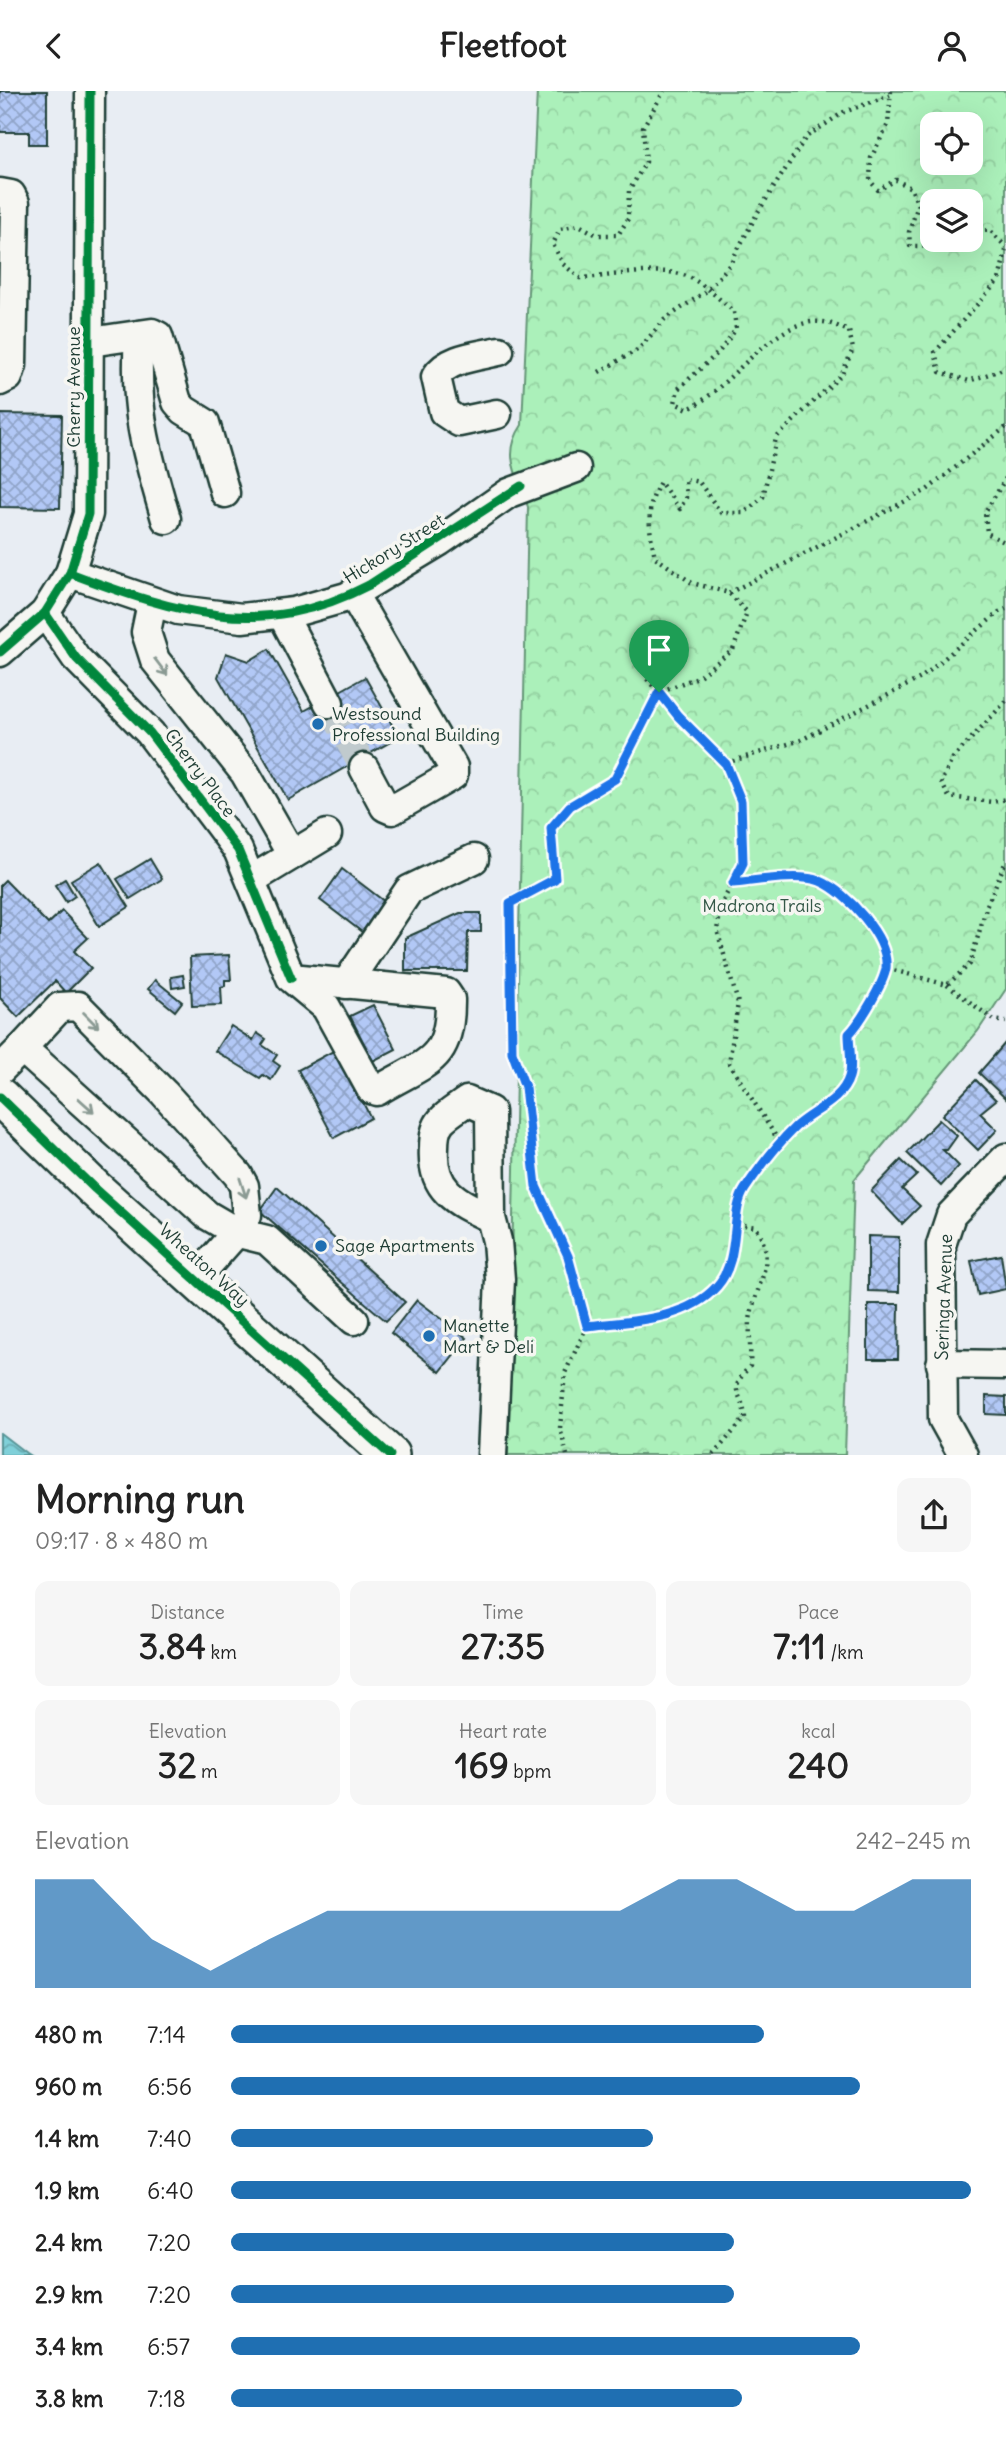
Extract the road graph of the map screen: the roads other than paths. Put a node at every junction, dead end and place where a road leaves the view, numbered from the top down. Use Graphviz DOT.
graph roads {
  1 [pos="90,91"];
  2 [pos="6,194"];
  3 [pos="139,335"];
  4 [pos="90,342"];
  5 [pos="499,351"];
  6 [pos="4,379"];
  7 [pos="498,414"];
  8 [pos="576,468"];
  9 [pos="225,493"];
  10 [pos="166,519"];
  11 [pos="70,573"];
  12 [pos="353,594"];
  13 [pos="152,603"];
  14 [pos="45,613"];
  15 [pos="282,614"];
  16 [pos="0,652"];
  17 [pos="329,703"];
  18 [pos="364,768"];
  19 [pos="327,834"];
  20 [pos="292,855"];
  21 [pos="474,859"];
  22 [pos="251,880"];
  23 [pos="291,978"];
  24 [pos="346,984"];
  25 [pos="22,1048"];
  26 [pos="0,1070"];
  27 [pos="0,1097"];
  28 [pos="1006,1158"];
  29 [pos="491,1218"];
  30 [pos="238,1233"];
  31 [pos="196,1278"];
  32 [pos="354,1320"];
  33 [pos="941,1364"];
  34 [pos="1006,1365"];
  35 [pos="390,1455"];
  36 [pos="492,1455"];
  37 [pos="962,1455"];
  1 -- 4 [label="street, Cherry Avenue"];
  2 -- 6 [label="street"];
  3 -- 4 [label="street"];
  3 -- 9 [label="street"];
  3 -- 10 [label="street"];
  4 -- 11 [label="street, Cherry Avenue"];
  5 -- 7 [label="street"];
  8 -- 12 [label="street, Hickory Street"];
  11 -- 13 [label="street, Hickory Street"];
  11 -- 14 [label="street, Cherry Avenue"];
  12 -- 15 [label="street, Hickory Street"];
  12 -- 18 [label="street"];
  13 -- 15 [label="street, Hickory Street"];
  13 -- 20 [label="street, one-way"];
  14 -- 16 [label="street, Cherry Avenue"];
  14 -- 22 [label="street, Cherry Place"];
  15 -- 17 [label="street"];
  19 -- 20 [label="street"];
  20 -- 22 [label="street"];
  21 -- 24 [label="street"];
  22 -- 23 [label="street, Cherry Place"];
  23 -- 24 [label="street"];
  23 -- 24 [label="street"];
  25 -- 26 [label="street"];
  25 -- 30 [label="street, one-way"];
  25 -- 30 [label="street, one-way"];
  27 -- 31 [label="main road, Wheaton Way"];
  28 -- 33 [label="street, Seringa Avenue"];
  29 -- 36 [label="street"];
  30 -- 31 [label="street"];
  30 -- 32 [label="street"];
  31 -- 35 [label="main road, Wheaton Way"];
  33 -- 34 [label="street"];
  33 -- 37 [label="street, Seringa Avenue"];
}
